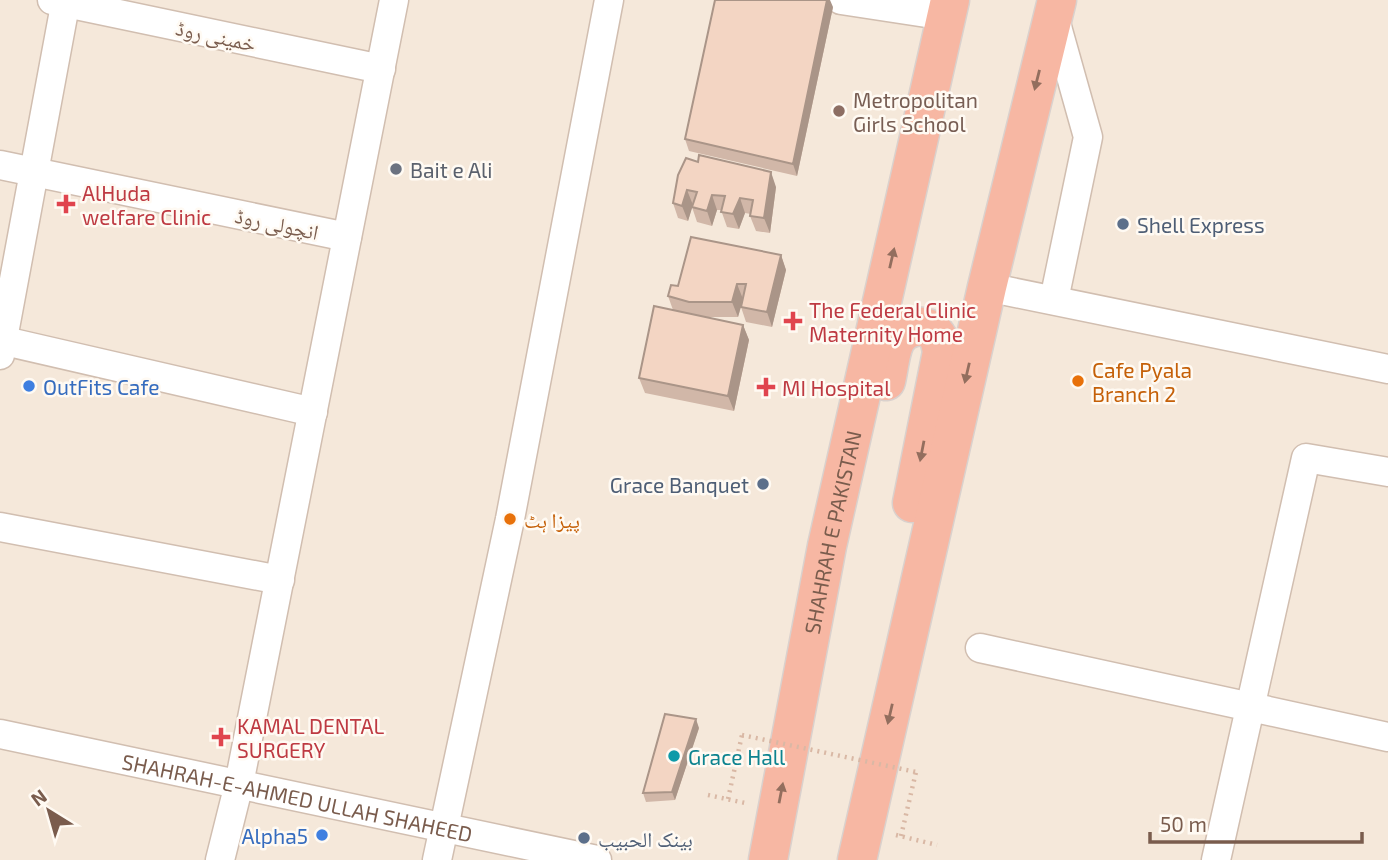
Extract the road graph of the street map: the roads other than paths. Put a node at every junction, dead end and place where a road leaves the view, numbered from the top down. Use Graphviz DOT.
graph roads {
  1 [pos="394,0"];
  2 [pos="609,0"];
  3 [pos="841,0"];
  4 [pos="61,1"];
  5 [pos="1054,5"];
  6 [pos="948,8"];
  7 [pos="381,69"];
  8 [pos="0,165"];
  9 [pos="36,172"];
  10 [pos="347,237"];
  11 [pos="987,287"];
  12 [pos="1054,300"];
  13 [pos="1,345"];
  14 [pos="1388,369"];
  15 [pos="313,412"];
  16 [pos="1388,472"];
  17 [pos="0,527"];
  18 [pos="827,546"];
  19 [pos="280,580"];
  20 [pos="980,648"];
  21 [pos="903,659"];
  22 [pos="1249,706"];
  23 [pos="0,734"];
  24 [pos="1388,737"];
  25 [pos="239,784"];
  26 [pos="444,828"];
  27 [pos="861,844"];
  28 [pos="220,860"];
  29 [pos="438,860"];
  30 [pos="597,860"];
  31 [pos="768,860"];
  32 [pos="1216,860"];
  1 -- 7 [label="street"];
  2 -- 26 [label="street"];
  3 -- 6 [label="street"];
  4 -- 7 [label="street, خمینی روڈ"];
  4 -- 9 [label="street"];
  5 -- 11 [label="highway, one-way"];
  5 -- 12 [label="street"];
  18 -- 6 [label="highway, SHAHRAH E PAKISTAN, one-way"];
  7 -- 10 [label="street"];
  8 -- 9 [label="street, انچولی روڈ"];
  9 -- 10 [label="street, انچولی روڈ"];
  9 -- 13 [label="street"];
  10 -- 15 [label="street"];
  11 -- 12 [label="street"];
  11 -- 21 [label="highway, one-way"];
  12 -- 14 [label="street"];
  13 -- 15 [label="street"];
  15 -- 19 [label="street"];
  16 -- 22 [label="street"];
  17 -- 19 [label="street"];
  18 -- 21 [label="highway, one-way"];
  31 -- 18 [label="highway, SHAHRAH E PAKISTAN, one-way"];
  19 -- 25 [label="street"];
  20 -- 22 [label="street"];
  21 -- 27 [label="highway, one-way"];
  22 -- 24 [label="street"];
  22 -- 32 [label="street"];
  23 -- 25 [label="street, SHAHRAH-E-AHMED ULLAH SHAHEED"];
  25 -- 26 [label="street, SHAHRAH-E-AHMED ULLAH SHAHEED"];
  25 -- 28 [label="street"];
  26 -- 29 [label="street"];
  26 -- 30 [label="street, SHAHRAH-E-AHMED ULLAH SHAHEED"];
}
